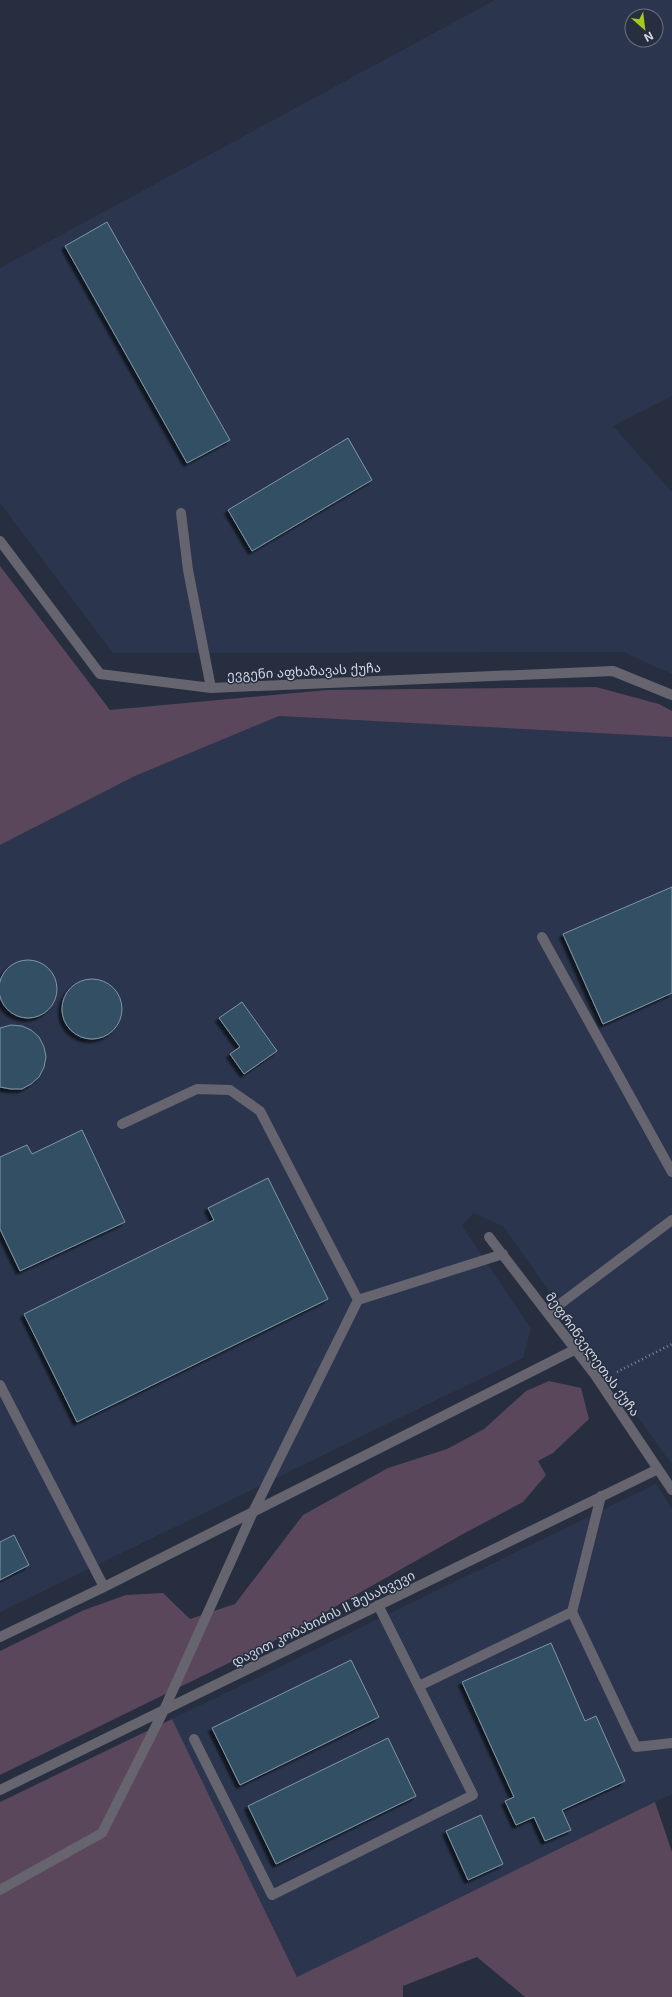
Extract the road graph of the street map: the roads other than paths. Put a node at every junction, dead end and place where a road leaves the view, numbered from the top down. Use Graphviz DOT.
graph roads {
  1 [pos="181,513"];
  2 [pos="0,541"];
  3 [pos="211,688"];
  4 [pos="672,696"];
  5 [pos="542,937"];
  6 [pos="122,1124"];
  7 [pos="672,1172"];
  8 [pos="672,1220"];
  9 [pos="489,1237"];
  10 [pos="503,1254"];
  11 [pos="358,1300"];
  12 [pos="548,1313"];
  13 [pos="576,1349"];
  14 [pos="0,1385"];
  15 [pos="658,1469"];
  16 [pos="672,1490"];
  17 [pos="601,1496"];
  18 [pos="253,1512"];
  19 [pos="104,1587"];
  20 [pos="378,1605"];
  21 [pos="572,1612"];
  22 [pos="0,1636"];
  23 [pos="418,1686"];
  24 [pos="164,1710"];
  25 [pos="194,1739"];
  26 [pos="672,1743"];
  27 [pos="0,1790"];
  28 [pos="0,1890"];
  1 -- 3 [label="street"];
  2 -- 3 [label="street, ევგენი აფხაზავას ქუჩა"];
  3 -- 4 [label="street, ევგენი აფხაზავას ქუჩა"];
  5 -- 7 [label="street"];
  6 -- 11 [label="street"];
  8 -- 12 [label="street"];
  9 -- 10 [label="street, მეფრინველეთას ქუჩა"];
  10 -- 11 [label="street"];
  10 -- 12 [label="street, მეფრინველეთას ქუჩა"];
  11 -- 18 [label="street"];
  12 -- 13 [label="street, მეფრინველეთას ქუჩა"];
  13 -- 15 [label="street, მეფრინველეთას ქუჩა"];
  13 -- 18 [label="street"];
  14 -- 19 [label="street"];
  15 -- 16 [label="street, მეფრინველეთას ქუჩა"];
  15 -- 17 [label="street, დავით კობახიძის II შესახვევი"];
  17 -- 20 [label="street, დავით კობახიძის II შესახვევი"];
  17 -- 21 [label="street"];
  18 -- 19 [label="street"];
  18 -- 24 [label="street"];
  19 -- 22 [label="street"];
  20 -- 23 [label="street"];
  20 -- 24 [label="street, დავით კობახიძის II შესახვევი"];
  21 -- 23 [label="street"];
  21 -- 26 [label="street"];
  23 -- 25 [label="street"];
  24 -- 27 [label="street, დავით კობახიძის II შესახვევი"];
  24 -- 28 [label="street"];
}
